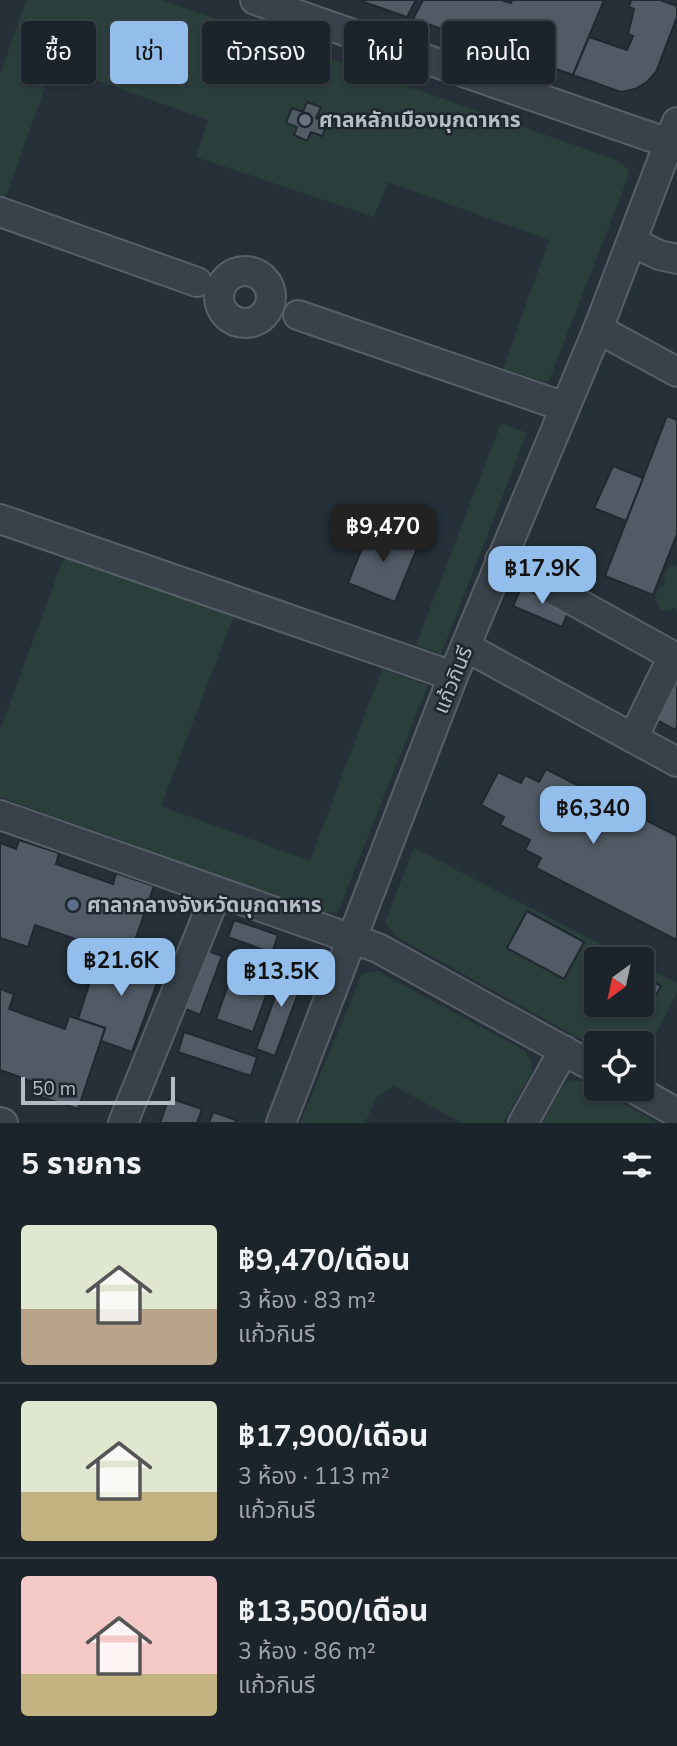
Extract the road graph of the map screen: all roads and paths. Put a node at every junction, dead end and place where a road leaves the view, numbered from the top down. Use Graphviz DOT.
graph roads {
  1 [pos="255,0"];
  2 [pos="675,137"];
  3 [pos="0,212"];
  4 [pos="633,242"];
  5 [pos="677,259"];
  6 [pos="223,290"];
  7 [pos="267,303"];
  8 [pos="598,329"];
  9 [pos="677,372"];
  10 [pos="565,407"];
  11 [pos="0,519"];
  12 [pos="500,560"];
  13 [pos="466,647"];
  14 [pos="453,677"];
  15 [pos="633,738"];
  16 [pos="677,762"];
  17 [pos="0,814"];
  18 [pos="217,892"];
  19 [pos="353,939"];
  20 [pos="564,1051"];
  21 [pos="584,1062"];
  22 [pos="654,1100"];
  23 [pos="677,1113"];
  24 [pos="123,1123"];
  25 [pos="281,1123"];
  26 [pos="523,1123"];
  1 -- 2 [label="street"];
  2 -- 4 [label="street, แก้วกินรี"];
  3 -- 6 [label="street"];
  4 -- 5 [label="street"];
  4 -- 8 [label="street, แก้วกินรี"];
  6 -- 7 [label="street"];
  6 -- 7 [label="street"];
  7 -- 10 [label="street"];
  8 -- 9 [label="street"];
  8 -- 10 [label="street, แก้วกินรี"];
  10 -- 12 [label="street, แก้วกินรี"];
  11 -- 14 [label="street"];
  12 -- 13 [label="street, แก้วกินรี"];
  12 -- 15 [label="street"];
  13 -- 14 [label="street, แก้วกินรี"];
  13 -- 15 [label="street"];
  14 -- 19 [label="street, แก้วกินรี"];
  15 -- 16 [label="street"];
  17 -- 18 [label="street"];
  18 -- 19 [label="street"];
  18 -- 24 [label="street"];
  19 -- 20 [label="street"];
  19 -- 25 [label="street, แก้วกินรี"];
  20 -- 21 [label="street"];
  20 -- 26 [label="street"];
  22 -- 23 [label="street"];
}
